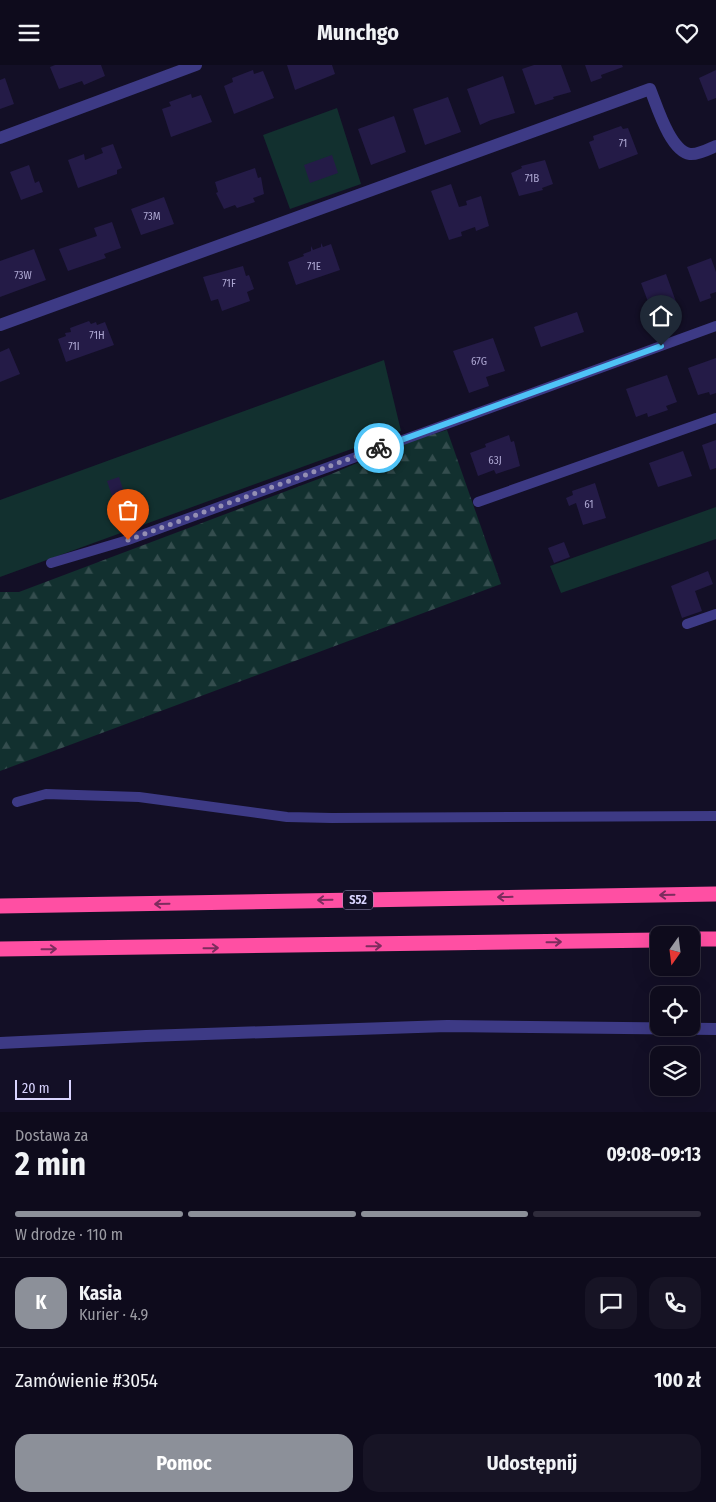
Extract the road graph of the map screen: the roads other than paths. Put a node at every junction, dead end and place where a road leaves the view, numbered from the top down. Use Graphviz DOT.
graph roads {
  1 [pos="196,65"];
  2 [pos="0,138"];
  3 [pos="716,146"];
  4 [pos="0,325"];
  5 [pos="716,326"];
  6 [pos="716,418"];
  7 [pos="478,503"];
  8 [pos="51,563"];
  9 [pos="716,614"];
  10 [pos="687,623"];
  11 [pos="17,802"];
  12 [pos="716,816"];
  13 [pos="716,894"];
  14 [pos="0,906"];
  15 [pos="700,939"];
  16 [pos="716,939"];
  17 [pos="650,940"];
  18 [pos="0,949"];
  19 [pos="716,1029"];
  20 [pos="0,1043"];
  1 -- 2 [label="street"];
  3 -- 4 [label="street"];
  5 -- 8 [label="lane"];
  6 -- 7 [label="lane"];
  9 -- 10 [label="lane"];
  11 -- 12 [label="lane"];
  13 -- 14 [label="highway, S52, one-way"];
  15 -- 16 [label="highway"];
  18 -- 17 [label="highway, one-way"];
  19 -- 20 [label="street"];
}
